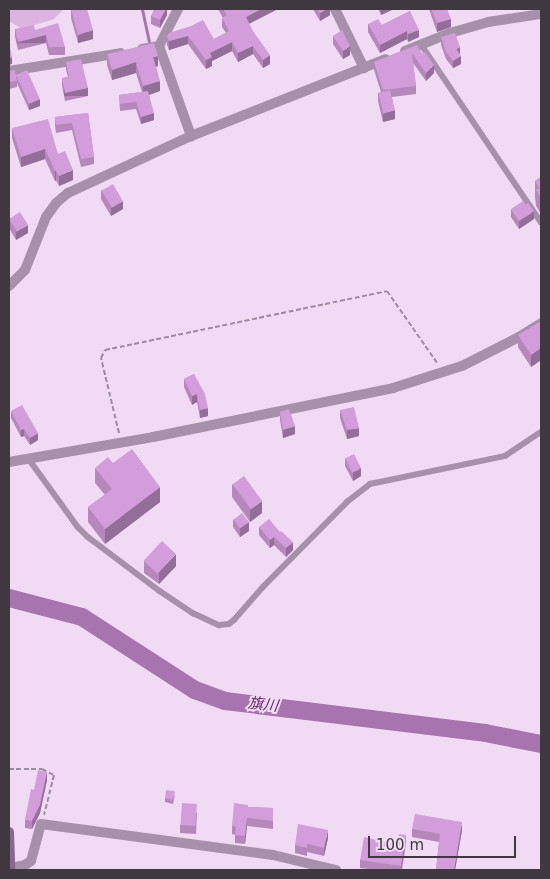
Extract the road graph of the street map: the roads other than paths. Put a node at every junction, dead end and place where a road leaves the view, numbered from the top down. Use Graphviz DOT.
graph roads {
  1 [pos="178,9"];
  2 [pos="335,9"];
  3 [pos="541,14"];
  4 [pos="420,44"];
  5 [pos="159,46"];
  6 [pos="364,68"];
  7 [pos="9,71"];
  8 [pos="191,136"];
  9 [pos="541,222"];
  10 [pos="9,286"];
  11 [pos="541,323"];
  12 [pos="541,432"];
  13 [pos="29,459"];
  14 [pos="9,462"];
  15 [pos="9,832"];
  16 [pos="10,869"];
  17 [pos="336,870"];
  1 -- 5 [label="street"];
  2 -- 6 [label="street"];
  3 -- 4 [label="street"];
  4 -- 6 [label="street"];
  4 -- 9 [label="lane"];
  5 -- 7 [label="street"];
  5 -- 8 [label="street"];
  6 -- 8 [label="street"];
  8 -- 10 [label="street"];
  11 -- 13 [label="street"];
  12 -- 13 [label="lane"];
  13 -- 14 [label="street"];
  15 -- 16 [label="main road"];
  16 -- 17 [label="street"];
}
